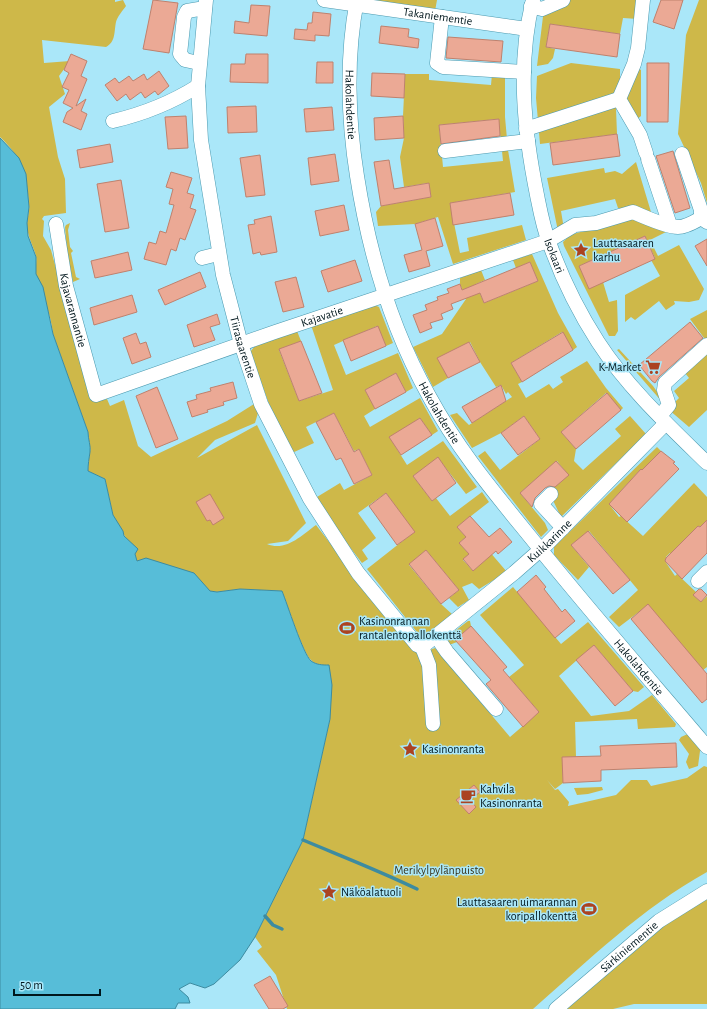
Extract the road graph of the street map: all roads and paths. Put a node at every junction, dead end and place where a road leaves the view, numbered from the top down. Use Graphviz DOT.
graph roads {
  1 [pos="324,0"];
  2 [pos="563,0"];
  3 [pos="643,0"];
  4 [pos="356,2"];
  5 [pos="532,3"];
  6 [pos="206,4"];
  7 [pos="442,17"];
  8 [pos="527,29"];
  9 [pos="199,63"];
  10 [pos="524,72"];
  11 [pos="198,86"];
  12 [pos="619,99"];
  13 [pos="113,121"];
  14 [pos="527,135"];
  15 [pos="445,152"];
  16 [pos="682,154"];
  17 [pos="704,220"];
  18 [pos="56,224"];
  19 [pos="670,225"];
  20 [pos="548,241"];
  21 [pos="218,254"];
  22 [pos="202,258"];
  23 [pos="385,295"];
  24 [pos="241,344"];
  25 [pos="707,345"];
  26 [pos="96,395"];
  27 [pos="663,420"];
  28 [pos="707,463"];
  29 [pos="551,494"];
  30 [pos="563,528"];
  31 [pos="540,550"];
  32 [pos="436,636"];
  33 [pos="422,647"];
  34 [pos="496,710"];
  35 [pos="433,724"];
  36 [pos="707,747"];
  37 [pos="707,890"];
  38 [pos="556,1009"];
  1 -- 4 [label="street, Takaniementie"];
  2 -- 5 [label="street"];
  3 -- 12 [label="street"];
  4 -- 7 [label="street, Takaniementie"];
  4 -- 23 [label="street, Hakolahdentie"];
  5 -- 8 [label="street, Isokaari"];
  6 -- 9 [label="street, Tiirasaarentie"];
  6 -- 9 [label="street"];
  7 -- 8 [label="street, Takaniementie"];
  7 -- 10 [label="street"];
  8 -- 10 [label="street, Isokaari"];
  9 -- 11 [label="street, Tiirasaarentie"];
  10 -- 14 [label="street, Isokaari"];
  11 -- 13 [label="street"];
  11 -- 21 [label="street, Tiirasaarentie"];
  12 -- 14 [label="street"];
  12 -- 19 [label="street"];
  14 -- 15 [label="street"];
  14 -- 20 [label="street, Isokaari"];
  16 -- 17 [label="street"];
  17 -- 19 [label="street"];
  18 -- 26 [label="street, Kajavarannantie"];
  19 -- 20 [label="street, Kajavatie"];
  20 -- 23 [label="street, Kajavatie"];
  20 -- 27 [label="street, Isokaari"];
  21 -- 22 [label="street"];
  21 -- 24 [label="street, Tiirasaarentie"];
  23 -- 24 [label="street, Kajavatie"];
  23 -- 31 [label="street, Hakolahdentie"];
  24 -- 26 [label="street, Kajavatie"];
  24 -- 33 [label="street, Tiirasaarentie"];
  25 -- 27 [label="street"];
  27 -- 28 [label="street, Isokaari"];
  27 -- 30 [label="street, Kuikkarinne"];
  29 -- 30 [label="street"];
  30 -- 31 [label="street, Kuikkarinne"];
  31 -- 32 [label="street, Kuikkarinne"];
  31 -- 36 [label="street, Hakolahdentie"];
  32 -- 33 [label="street, Kuikkarinne"];
  32 -- 34 [label="street"];
  33 -- 35 [label="street"];
  37 -- 38 [label="street, Särkiniementie"];
}
